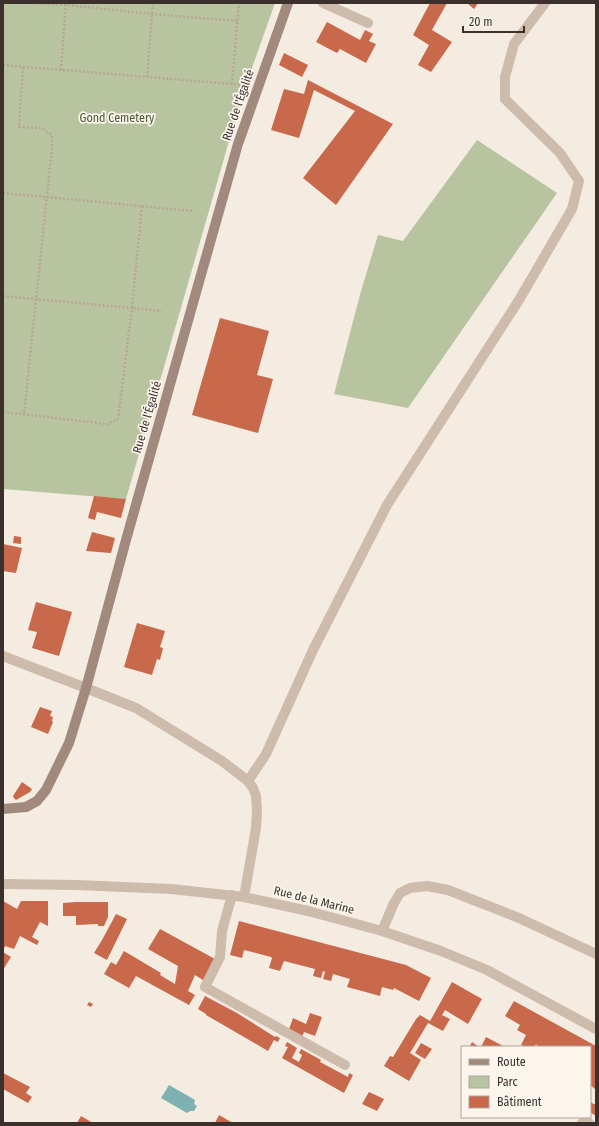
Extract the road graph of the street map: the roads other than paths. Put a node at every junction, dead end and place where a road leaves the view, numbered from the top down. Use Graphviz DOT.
graph roads {
  1 [pos="288,3"];
  2 [pos="323,3"];
  3 [pos="545,3"];
  4 [pos="368,22"];
  5 [pos="3,656"];
  6 [pos="86,688"];
  7 [pos="248,781"];
  8 [pos="3,809"];
  9 [pos="3,884"];
  10 [pos="232,895"];
  11 [pos="244,897"];
  12 [pos="382,931"];
  13 [pos="596,954"];
  14 [pos="596,1029"];
  15 [pos="345,1065"];
  16 [pos="582,1123"];
  17 [pos="589,1123"];
  1 -- 6 [label="street, Rue de l'Égalité"];
  2 -- 4 [label="street"];
  3 -- 7 [label="street"];
  5 -- 6 [label="street"];
  6 -- 7 [label="street"];
  6 -- 8 [label="street, Rue de l'Égalité"];
  7 -- 11 [label="street"];
  9 -- 10 [label="street, Rue de la Marine"];
  10 -- 11 [label="street, Rue de la Marine"];
  10 -- 15 [label="street"];
  11 -- 12 [label="street, Rue de la Marine"];
  12 -- 13 [label="street"];
  12 -- 14 [label="street, Rue de la Marine"];
  16 -- 17 [label="street"];
}
